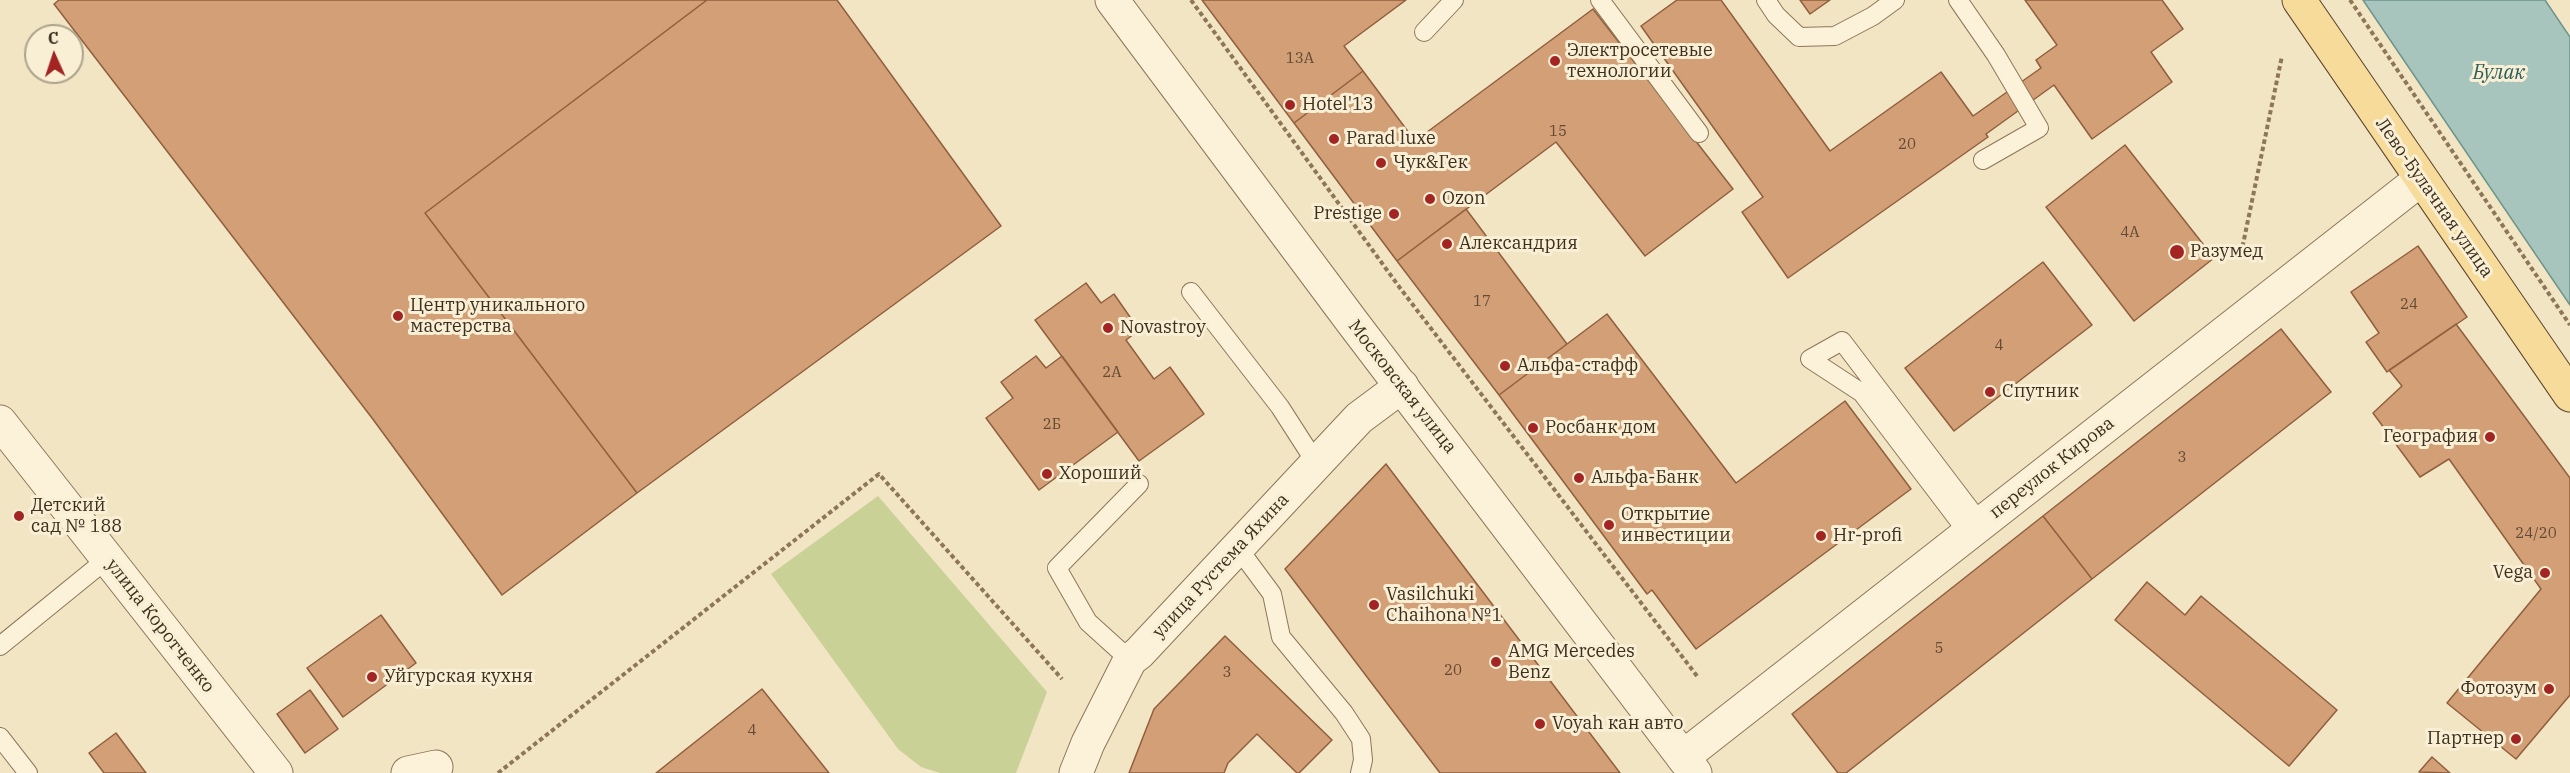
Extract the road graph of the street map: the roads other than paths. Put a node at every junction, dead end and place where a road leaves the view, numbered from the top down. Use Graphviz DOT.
graph roads {
  1 [pos="1454,0"];
  2 [pos="1600,0"];
  3 [pos="1766,0"];
  4 [pos="1895,0"];
  5 [pos="1958,0"];
  6 [pos="2299,0"];
  7 [pos="1121,3"];
  8 [pos="1424,32"];
  9 [pos="1699,133"];
  10 [pos="1983,160"];
  11 [pos="2421,180"];
  12 [pos="1191,292"];
  13 [pos="1402,386"];
  14 [pos="2570,395"];
  15 [pos="0,422"];
  16 [pos="1316,464"];
  17 [pos="1139,483"];
  18 [pos="1975,529"];
  19 [pos="1238,548"];
  20 [pos="107,559"];
  21 [pos="0,646"];
  22 [pos="1130,660"];
  23 [pos="0,737"];
  24 [pos="1689,765"];
  25 [pos="27,773"];
  26 [pos="276,773"];
  27 [pos="1076,773"];
  28 [pos="1360,773"];
  1 -- 8 [label="lane"];
  2 -- 9 [label="lane"];
  3 -- 4 [label="lane"];
  5 -- 10 [label="lane"];
  6 -- 11 [label="main road, Лево-Булачная улица"];
  7 -- 13 [label="street, Московская улица"];
  11 -- 14 [label="main road, Лево-Булачная улица"];
  11 -- 18 [label="street, переулок Кирова"];
  12 -- 16 [label="lane"];
  13 -- 16 [label="street, улица Рустема Яхина"];
  13 -- 24 [label="street, Московская улица"];
  15 -- 20 [label="street, улица Коротченко"];
  16 -- 19 [label="street, улица Рустема Яхина"];
  17 -- 22 [label="lane"];
  18 -- 18 [label="lane"];
  18 -- 24 [label="street, переулок Кирова"];
  19 -- 22 [label="street, улица Рустема Яхина"];
  19 -- 28 [label="lane"];
  20 -- 21 [label="lane"];
  20 -- 26 [label="street, улица Коротченко"];
  22 -- 27 [label="street, улица Рустема Яхина"];
  23 -- 25 [label="lane"];
}
